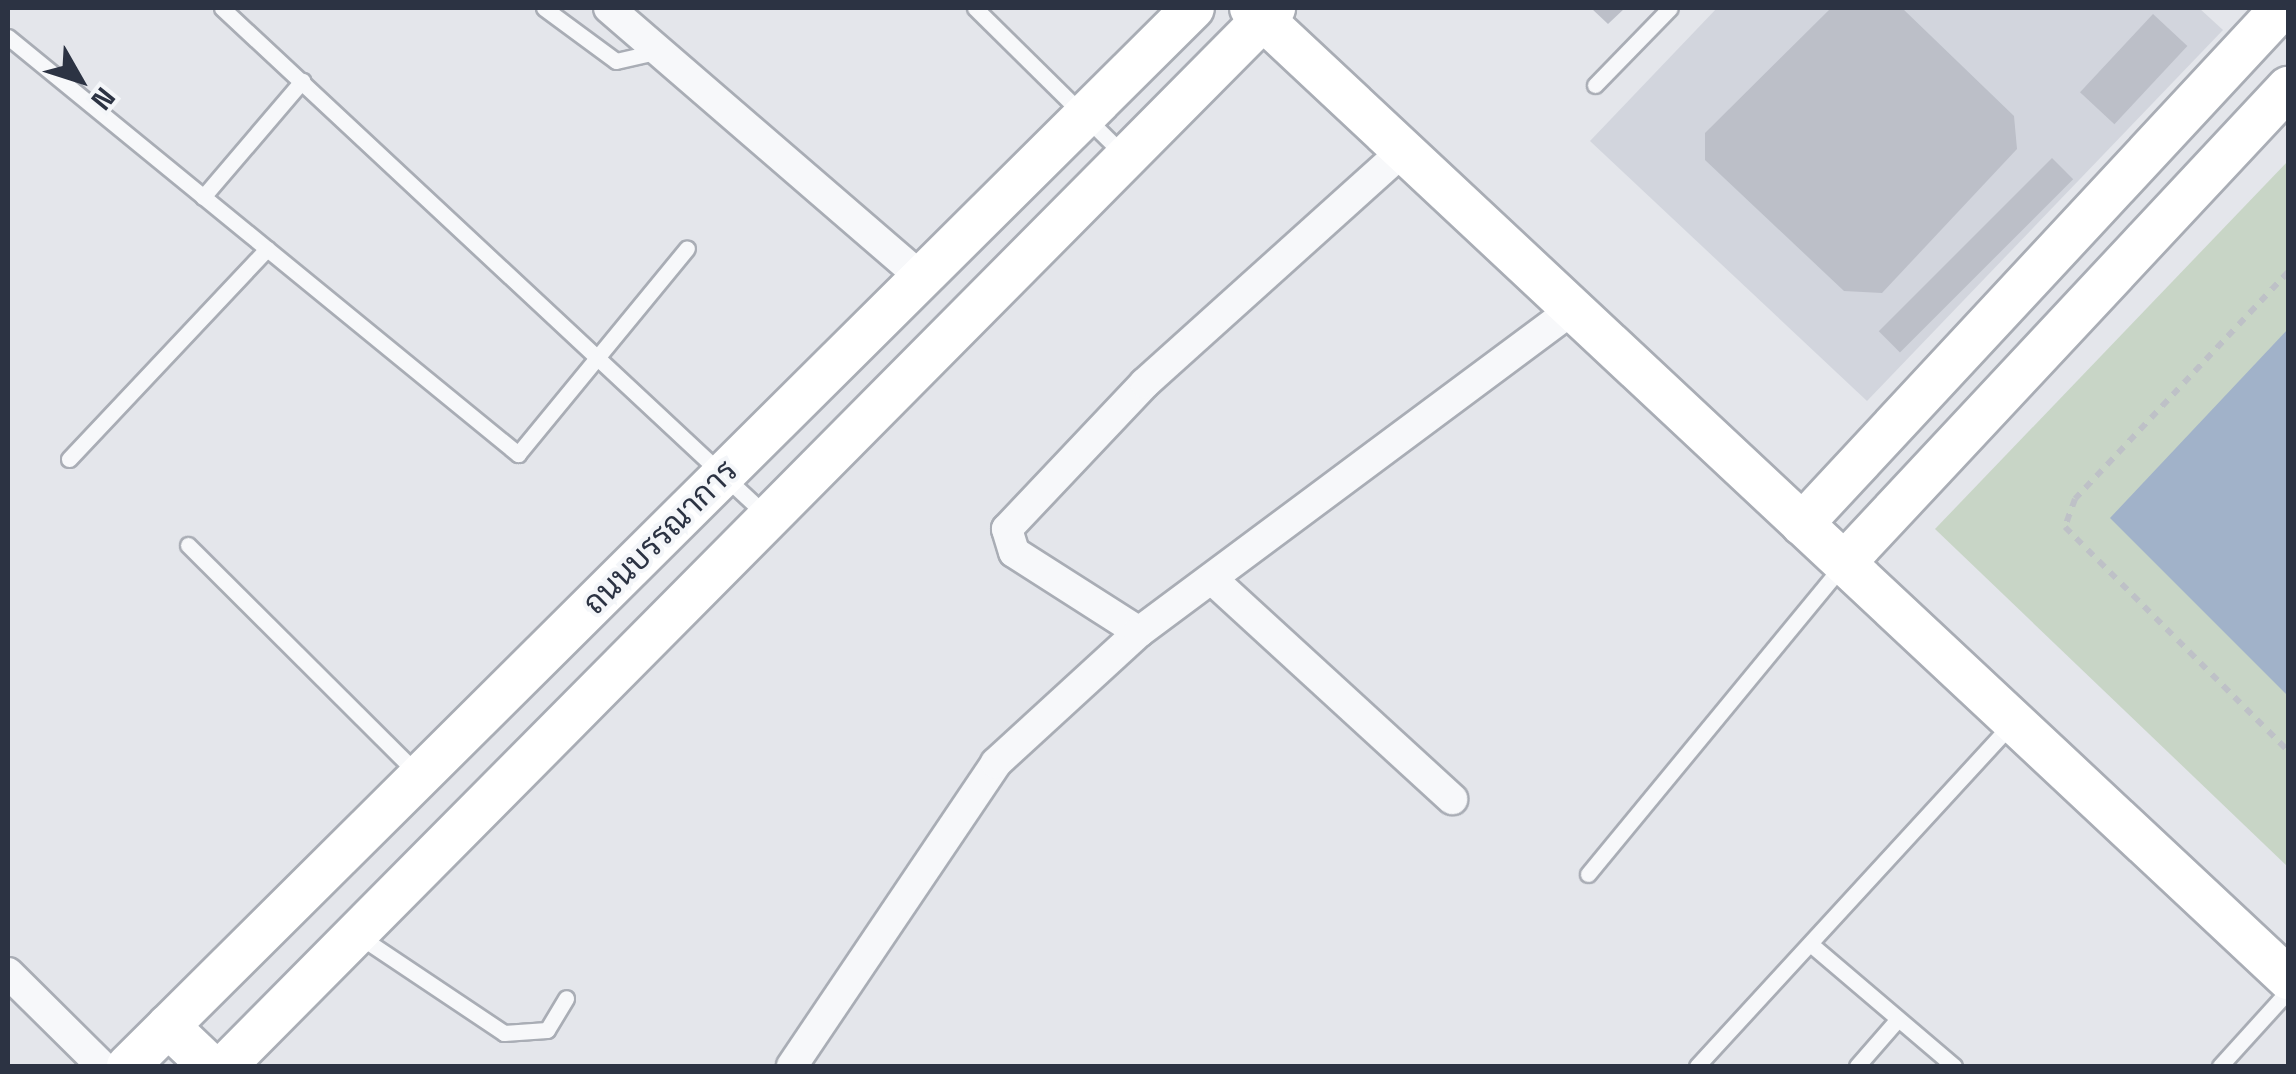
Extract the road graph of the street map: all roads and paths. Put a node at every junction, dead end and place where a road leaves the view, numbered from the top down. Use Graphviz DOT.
graph roads {
  1 [pos="222,8"];
  2 [pos="544,8"];
  3 [pos="609,8"];
  4 [pos="976,8"];
  5 [pos="1192,8"];
  6 [pos="1670,8"];
  7 [pos="1262,11"];
  8 [pos="2277,15"];
  9 [pos="8,37"];
  10 [pos="660,51"];
  11 [pos="302,81"];
  12 [pos="1595,85"];
  13 [pos="2288,88"];
  14 [pos="1083,116"];
  15 [pos="1403,151"];
  16 [pos="1126,157"];
  17 [pos="204,198"];
  18 [pos="687,248"];
  19 [pos="266,249"];
  20 [pos="2288,272"];
  21 [pos="921,277"];
  22 [pos="1572,309"];
  23 [pos="602,354"];
  24 [pos="69,460"];
  25 [pos="725,472"];
  26 [pos="768,518"];
  27 [pos="1802,524"];
  28 [pos="188,545"];
  29 [pos="1846,562"];
  30 [pos="1212,579"];
  31 [pos="1139,632"];
  32 [pos="2014,722"];
  33 [pos="466,729"];
  34 [pos="2288,751"];
  35 [pos="420,776"];
  36 [pos="510,778"];
  37 [pos="1452,799"];
  38 [pos="1588,874"];
  39 [pos="356,934"];
  40 [pos="1814,947"];
  41 [pos="8,973"];
  42 [pos="2288,978"];
  43 [pos="2288,990"];
  44 [pos="566,998"];
  45 [pos="1898,1019"];
  46 [pos="168,1026"];
  47 [pos="102,1066"];
  48 [pos="128,1066"];
  49 [pos="210,1066"];
  50 [pos="225,1066"];
  51 [pos="792,1066"];
  52 [pos="1697,1066"];
  53 [pos="1858,1066"];
  54 [pos="1954,1066"];
  55 [pos="2220,1066"];
  1 -- 11 [label="lane"];
  2 -- 10 [label="lane"];
  3 -- 10 [label="street"];
  4 -- 14 [label="lane"];
  5 -- 14 [label="main road, ถนนบรรณาการ"];
  6 -- 12 [label="lane"];
  7 -- 15 [label="main road"];
  7 -- 16 [label="main road, ถนนบรรณาการ"];
  8 -- 27 [label="main road"];
  9 -- 17 [label="lane"];
  10 -- 21 [label="street"];
  11 -- 17 [label="lane"];
  11 -- 23 [label="lane"];
  13 -- 29 [label="main road"];
  14 -- 16 [label="lane"];
  14 -- 21 [label="main road, ถนนบรรณาการ"];
  15 -- 22 [label="main road"];
  15 -- 31 [label="street"];
  16 -- 26 [label="main road, ถนนบรรณาการ"];
  17 -- 19 [label="lane"];
  18 -- 23 [label="lane"];
  19 -- 23 [label="lane"];
  19 -- 24 [label="lane"];
  20 -- 34 [label="path"];
  21 -- 25 [label="main road, ถนนบรรณาการ"];
  22 -- 27 [label="main road"];
  22 -- 30 [label="street"];
  23 -- 25 [label="lane"];
  25 -- 26 [label="lane"];
  25 -- 33 [label="main road, ถนนบรรณาการ"];
  26 -- 36 [label="main road, ถนนบรรณาการ"];
  27 -- 29 [label="main road"];
  28 -- 35 [label="lane"];
  29 -- 32 [label="main road"];
  29 -- 38 [label="lane"];
  30 -- 31 [label="street"];
  30 -- 37 [label="street"];
  31 -- 51 [label="street"];
  32 -- 40 [label="lane"];
  32 -- 42 [label="main road"];
  33 -- 35 [label="main road, ถนนบรรณาการ"];
  33 -- 36 [label="main road"];
  35 -- 46 [label="main road, ถนนบรรณาการ"];
  36 -- 39 [label="main road, ถนนบรรณาการ"];
  39 -- 44 [label="lane"];
  39 -- 50 [label="main road, ถนนบรรณาการ"];
  40 -- 45 [label="lane"];
  40 -- 52 [label="lane"];
  41 -- 47 [label="street"];
  43 -- 55 [label="lane"];
  45 -- 53 [label="lane"];
  45 -- 54 [label="lane"];
  46 -- 48 [label="main road, ถนนบรรณาการ"];
  46 -- 49 [label="main road"];
}
